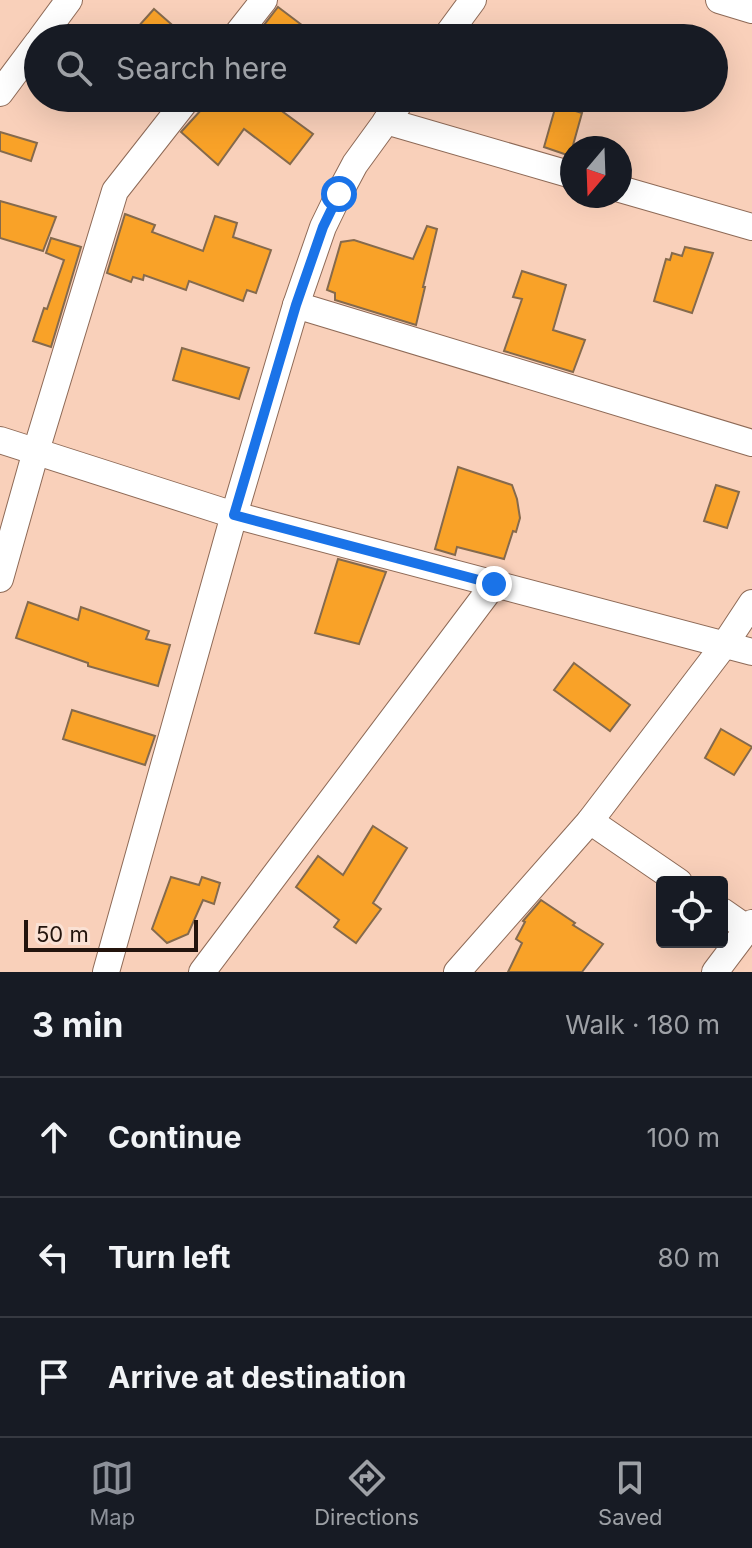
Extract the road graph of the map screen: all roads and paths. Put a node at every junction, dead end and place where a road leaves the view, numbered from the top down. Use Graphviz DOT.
graph roads {
  1 [pos="69,0"];
  2 [pos="264,0"];
  3 [pos="473,0"];
  4 [pos="719,0"];
  5 [pos="752,10"];
  6 [pos="51,24"];
  7 [pos="245,24"];
  8 [pos="455,24"];
  9 [pos="24,60"];
  10 [pos="0,93"];
  11 [pos="177,112"];
  12 [pos="393,112"];
  13 [pos="386,121"];
  14 [pos="560,172"];
  15 [pos="632,192"];
  16 [pos="752,227"];
  17 [pos="296,305"];
  18 [pos="0,440"];
  19 [pos="752,443"];
  20 [pos="36,451"];
  21 [pos="234,515"];
  22 [pos="0,579"];
  23 [pos="494,584"];
  24 [pos="752,603"];
  25 [pos="725,644"];
  26 [pos="752,652"];
  27 [pos="590,821"];
  28 [pos="670,876"];
  29 [pos="728,915"];
  30 [pos="751,928"];
  31 [pos="106,972"];
  32 [pos="202,972"];
  33 [pos="457,972"];
  34 [pos="715,972"];
  1 -- 6 [label="street"];
  2 -- 7 [label="street"];
  3 -- 8 [label="street"];
  4 -- 5 [label="street"];
  9 -- 10 [label="street"];
  11 -- 20 [label="street"];
  12 -- 13 [label="street"];
  13 -- 14 [label="street"];
  13 -- 17 [label="street"];
  15 -- 16 [label="street"];
  17 -- 19 [label="street"];
  17 -- 21 [label="street"];
  18 -- 20 [label="street"];
  20 -- 21 [label="street"];
  20 -- 22 [label="street"];
  21 -- 23 [label="street"];
  21 -- 31 [label="street"];
  23 -- 25 [label="street"];
  23 -- 32 [label="street"];
  24 -- 25 [label="street"];
  25 -- 26 [label="street"];
  25 -- 27 [label="street"];
  27 -- 28 [label="street"];
  27 -- 33 [label="street"];
  29 -- 30 [label="street"];
  30 -- 34 [label="street"];
}
